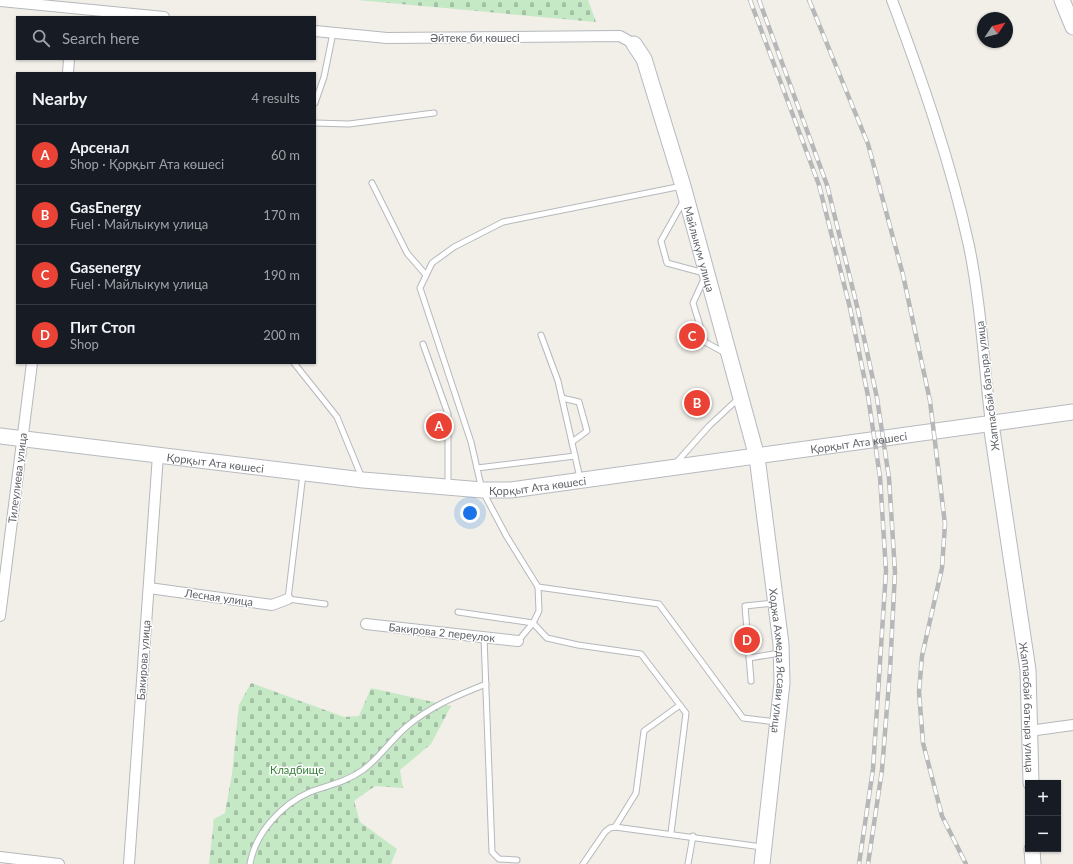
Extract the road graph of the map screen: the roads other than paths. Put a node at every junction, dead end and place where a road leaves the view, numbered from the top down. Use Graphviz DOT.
graph roads {
  1 [pos="892,0"];
  2 [pos="1062,0"];
  3 [pos="0,1"];
  4 [pos="75,13"];
  5 [pos="137,16"];
  6 [pos="1073,27"];
  7 [pos="316,31"];
  8 [pos="333,33"];
  9 [pos="634,44"];
  10 [pos="69,60"];
  11 [pos="68,72"];
  12 [pos="316,100"];
  13 [pos="434,113"];
  14 [pos="316,122"];
  15 [pos="372,183"];
  16 [pos="684,192"];
  17 [pos="706,274"];
  18 [pos="426,275"];
  19 [pos="541,335"];
  20 [pos="423,344"];
  21 [pos="728,354"];
  22 [pos="32,364"];
  23 [pos="295,364"];
  24 [pos="562,398"];
  25 [pos="740,398"];
  26 [pos="1073,412"];
  27 [pos="991,424"];
  28 [pos="0,436"];
  29 [pos="22,439"];
  30 [pos="572,442"];
  31 [pos="158,455"];
  32 [pos="575,456"];
  33 [pos="757,457"];
  34 [pos="477,468"];
  35 [pos="671,469"];
  36 [pos="303,473"];
  37 [pos="363,480"];
  38 [pos="581,481"];
  39 [pos="448,487"];
  40 [pos="482,490"];
  41 [pos="538,587"];
  42 [pos="149,588"];
  43 [pos="288,599"];
  44 [pos="776,602"];
  45 [pos="325,604"];
  46 [pos="458,612"];
  47 [pos="0,616"];
  48 [pos="532,623"];
  49 [pos="366,624"];
  50 [pos="484,637"];
  51 [pos="518,641"];
  52 [pos="781,653"];
  53 [pos="749,658"];
  54 [pos="751,681"];
  55 [pos="486,684"];
  56 [pos="680,705"];
  57 [pos="778,722"];
  58 [pos="1073,725"];
  59 [pos="1030,731"];
  60 [pos="1031,780"];
  61 [pos="616,827"];
  62 [pos="671,833"];
  63 [pos="693,836"];
  64 [pos="765,847"];
  65 [pos="1032,852"];
  66 [pos="0,857"];
  67 [pos="516,860"];
  68 [pos="58,864"];
  69 [pos="129,864"];
  70 [pos="250,864"];
  71 [pos="583,864"];
  72 [pos="688,864"];
  73 [pos="762,864"];
  74 [pos="1033,864"];
  1 -- 27 [label="street, Жаппасбай батыра улица"];
  2 -- 6 [label="main road"];
  3 -- 4 [label="street"];
  4 -- 5 [label="street"];
  7 -- 8 [label="street, Әйтеке би көшесі"];
  8 -- 9 [label="street, Әйтеке би көшесі"];
  8 -- 12 [label="lane"];
  9 -- 16 [label="main road, Майлыкум улица"];
  10 -- 11 [label="street"];
  13 -- 14 [label="lane"];
  15 -- 18 [label="lane"];
  16 -- 17 [label="main road, Майлыкум улица"];
  16 -- 17 [label="lane"];
  16 -- 18 [label="lane"];
  17 -- 21 [label="main road, Майлыкум улица"];
  17 -- 21 [label="lane"];
  18 -- 34 [label="lane"];
  19 -- 24 [label="lane"];
  20 -- 39 [label="lane"];
  21 -- 25 [label="main road, Майлыкум улица"];
  22 -- 29 [label="street, Тилеулиева улица"];
  23 -- 37 [label="lane"];
  24 -- 30 [label="lane"];
  24 -- 30 [label="lane"];
  25 -- 33 [label="main road, Майлыкум улица"];
  25 -- 35 [label="lane"];
  26 -- 27 [label="main road, Қорқыт Ата көшесі"];
  27 -- 33 [label="main road, Қорқыт Ата көшесі"];
  27 -- 59 [label="main road, Жаппасбай батыра улица"];
  28 -- 29 [label="main road, Қорқыт Ата көшесі"];
  29 -- 31 [label="main road, Қорқыт Ата көшесі"];
  29 -- 47 [label="street, Тилеулиева улица"];
  30 -- 32 [label="lane"];
  31 -- 36 [label="main road, Қорқыт Ата көшесі"];
  31 -- 42 [label="street, Бакирова улица"];
  32 -- 34 [label="lane"];
  32 -- 38 [label="lane"];
  33 -- 35 [label="main road, Қорқыт Ата көшесі"];
  33 -- 44 [label="main road, Ходжа Ахмеда Яссави улица"];
  34 -- 40 [label="lane"];
  35 -- 38 [label="main road, Қорқыт Ата көшесі"];
  36 -- 37 [label="main road, Қорқыт Ата көшесі"];
  36 -- 43 [label="lane"];
  37 -- 39 [label="main road, Қорқыт Ата көшесі"];
  38 -- 40 [label="main road, Қорқыт Ата көшесі"];
  39 -- 40 [label="main road, Қорқыт Ата көшесі"];
  40 -- 41 [label="lane"];
  41 -- 48 [label="lane"];
  41 -- 57 [label="lane"];
  42 -- 43 [label="street, Лесная улица"];
  42 -- 69 [label="street, Бакирова улица"];
  43 -- 45 [label="lane"];
  44 -- 52 [label="main road, Ходжа Ахмеда Яссави улица"];
  44 -- 53 [label="lane"];
  46 -- 48 [label="lane"];
  48 -- 51 [label="lane"];
  48 -- 56 [label="lane"];
  49 -- 50 [label="street, Бакирова 2 переулок"];
  50 -- 51 [label="street, Бакирова 2 переулок"];
  50 -- 55 [label="lane"];
  52 -- 53 [label="lane"];
  52 -- 57 [label="main road, Ходжа Ахмеда Яссави улица"];
  53 -- 54 [label="lane"];
  55 -- 67 [label="lane"];
  55 -- 70 [label="lane"];
  56 -- 61 [label="lane"];
  56 -- 62 [label="lane"];
  57 -- 64 [label="main road, Ходжа Ахмеда Яссави улица"];
  58 -- 59 [label="street"];
  59 -- 60 [label="main road, Жаппасбай батыра улица"];
  61 -- 62 [label="lane"];
  61 -- 71 [label="lane"];
  62 -- 63 [label="lane"];
  63 -- 64 [label="lane"];
  63 -- 72 [label="lane"];
  64 -- 73 [label="main road, Ходжа Ахмеда Яссави улица"];
  65 -- 74 [label="main road"];
  66 -- 68 [label="street"];
}
